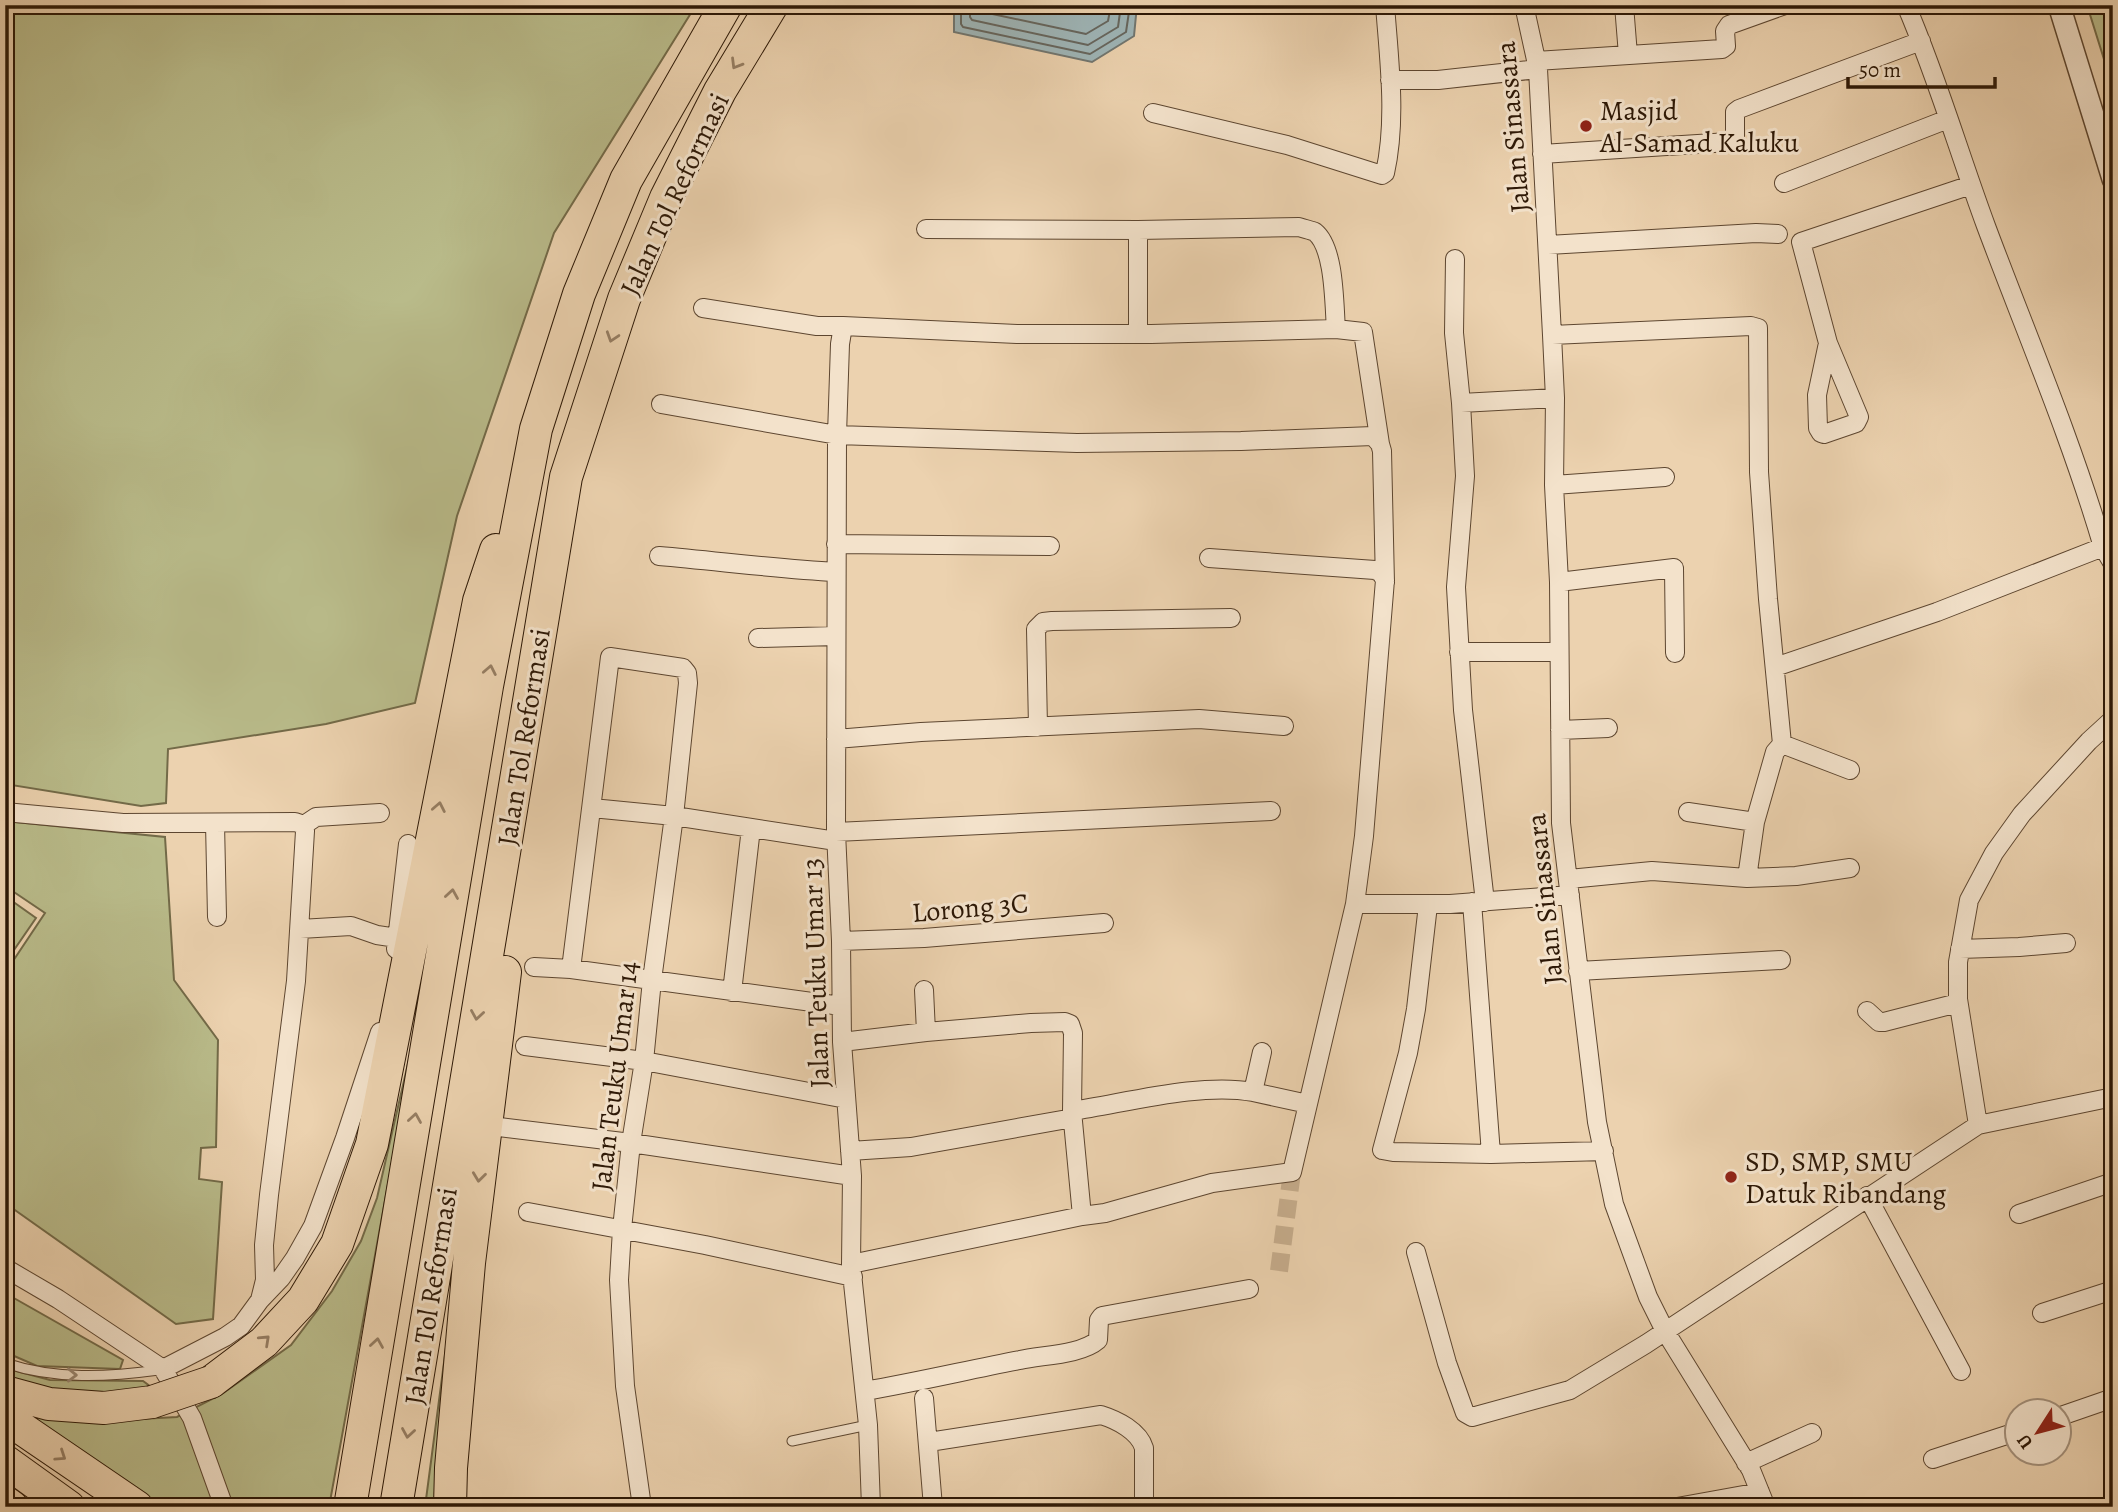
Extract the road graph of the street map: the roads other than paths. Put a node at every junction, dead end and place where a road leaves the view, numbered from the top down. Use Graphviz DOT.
graph roads {
  1 [pos="726,5"];
  2 [pos="772,5"];
  3 [pos="1385,5"];
  4 [pos="1524,5"];
  5 [pos="1623,5"];
  6 [pos="1785,5"];
  7 [pos="1906,5"];
  8 [pos="2059,5"];
  9 [pos="1921,41"];
  10 [pos="1628,55"];
  11 [pos="1537,65"];
  12 [pos="1390,80"];
  13 [pos="1153,113"];
  14 [pos="1948,119"];
  15 [pos="1542,154"];
  16 [pos="2113,178"];
  17 [pos="1784,183"];
  18 [pos="1971,185"];
  19 [pos="926,229"];
  20 [pos="1138,230"];
  21 [pos="1779,234"];
  22 [pos="1548,245"];
  23 [pos="1455,259"];
  24 [pos="703,308"];
  25 [pos="843,326"];
  26 [pos="1336,329"];
  27 [pos="1138,334"];
  28 [pos="1552,335"];
  29 [pos="1828,344"];
  30 [pos="1555,398"];
  31 [pos="1461,403"];
  32 [pos="661,404"];
  33 [pos="536,429"];
  34 [pos="837,435"];
  35 [pos="1375,440"];
  36 [pos="566,477"];
  37 [pos="1665,477"];
  38 [pos="1554,485"];
  39 [pos="836,544"];
  40 [pos="1049,546"];
  41 [pos="2103,547"];
  42 [pos="659,556"];
  43 [pos="1209,558"];
  44 [pos="2113,565"];
  45 [pos="836,572"];
  46 [pos="1559,582"];
  47 [pos="1385,583"];
  48 [pos="1231,618"];
  49 [pos="836,636"];
  50 [pos="758,638"];
  51 [pos="1459,652"];
  52 [pos="1559,652"];
  53 [pos="1675,653"];
  54 [pos="1775,667"];
  55 [pos="2113,719"];
  56 [pos="1284,726"];
  57 [pos="1038,727"];
  58 [pos="1608,728"];
  59 [pos="1560,730"];
  60 [pos="836,739"];
  61 [pos="1782,744"];
  62 [pos="1850,769"];
  63 [pos="592,808"];
  64 [pos="1271,811"];
  65 [pos="5,812"];
  66 [pos="1688,812"];
  67 [pos="380,813"];
  68 [pos="674,816"];
  69 [pos="1755,822"];
  70 [pos="215,823"];
  71 [pos="304,825"];
  72 [pos="751,828"];
  73 [pos="836,836"];
  74 [pos="408,844"];
  75 [pos="1850,868"];
  76 [pos="1746,878"];
  77 [pos="1569,887"];
  78 [pos="1479,902"];
  79 [pos="1356,905"];
  80 [pos="1428,905"];
  81 [pos="217,917"];
  82 [pos="1104,923"];
  83 [pos="300,929"];
  84 [pos="397,938"];
  85 [pos="841,941"];
  86 [pos="2066,943"];
  87 [pos="1960,949"];
  88 [pos="1781,960"];
  89 [pos="534,967"];
  90 [pos="571,969"];
  91 [pos="1578,971"];
  92 [pos="652,981"];
  93 [pos="924,990"];
  94 [pos="732,992"];
  95 [pos="1958,1003"];
  96 [pos="841,1006"];
  97 [pos="1867,1011"];
  98 [pos="926,1032"];
  99 [pos="842,1042"];
  100 [pos="524,1045"];
  101 [pos="1262,1052"];
  102 [pos="644,1061"];
  103 [pos="1253,1091"];
  104 [pos="2113,1097"];
  105 [pos="846,1099"];
  106 [pos="1308,1104"];
  107 [pos="1073,1115"];
  108 [pos="1978,1125"];
  109 [pos="499,1127"];
  110 [pos="631,1143"];
  111 [pos="850,1151"];
  112 [pos="1604,1151"];
  113 [pos="1492,1154"];
  114 [pos="852,1176"];
  115 [pos="2113,1182"];
  116 [pos="1867,1196"];
  117 [pos="528,1212"];
  118 [pos="2019,1214"];
  119 [pos="1082,1216"];
  120 [pos="622,1228"];
  121 [pos="1416,1252"];
  122 [pos="5,1268"];
  123 [pos="852,1271"];
  124 [pos="1249,1289"];
  125 [pos="2113,1290"];
  126 [pos="260,1300"];
  127 [pos="2042,1313"];
  128 [pos="1665,1331"];
  129 [pos="5,1363"];
  130 [pos="163,1369"];
  131 [pos="1961,1371"];
  132 [pos="865,1391"];
  133 [pos="5,1392"];
  134 [pos="924,1398"];
  135 [pos="2113,1398"];
  136 [pos="2072,1412"];
  137 [pos="5,1417"];
  138 [pos="868,1425"];
  139 [pos="1812,1433"];
  140 [pos="2002,1437"];
  141 [pos="792,1441"];
  142 [pos="929,1442"];
  143 [pos="1933,1459"];
  144 [pos="5,1461"];
  145 [pos="1746,1463"];
  146 [pos="1763,1499"];
  147 [pos="5,1502"];
  148 [pos="12,1507"];
  149 [pos="69,1507"];
  150 [pos="137,1507"];
  151 [pos="224,1507"];
  152 [pos="350,1507"];
  153 [pos="396,1507"];
  154 [pos="450,1507"];
  155 [pos="642,1507"];
  156 [pos="871,1507"];
  157 [pos="933,1507"];
  158 [pos="1144,1507"];
  159 [pos="1677,1507"];
  1 -- 33 [label="highway, Jalan Tol Reformasi"];
  2 -- 36 [label="highway, Jalan Tol Reformasi, one-way"];
  3 -- 12 [label="street"];
  4 -- 11 [label="street, Jalan Sinassara"];
  5 -- 10 [label="street"];
  6 -- 10 [label="street"];
  7 -- 9 [label="street"];
  8 -- 16 [label="street"];
  9 -- 14 [label="street"];
  9 -- 15 [label="street"];
  10 -- 11 [label="street"];
  11 -- 12 [label="street"];
  11 -- 15 [label="street, Jalan Sinassara"];
  12 -- 13 [label="street"];
  14 -- 17 [label="street"];
  14 -- 18 [label="street"];
  15 -- 22 [label="street, Jalan Sinassara"];
  18 -- 29 [label="street"];
  18 -- 41 [label="street"];
  19 -- 20 [label="street"];
  20 -- 26 [label="street"];
  20 -- 27 [label="street"];
  21 -- 22 [label="street, Jalan Sinassara"];
  22 -- 28 [label="street, Jalan Sinassara"];
  23 -- 31 [label="street"];
  24 -- 25 [label="street"];
  25 -- 27 [label="street"];
  25 -- 34 [label="street, Jalan Teuku Umar 13"];
  26 -- 27 [label="street"];
  26 -- 35 [label="street"];
  28 -- 30 [label="street, Jalan Sinassara"];
  28 -- 54 [label="street"];
  30 -- 31 [label="street"];
  30 -- 38 [label="street, Jalan Sinassara"];
  31 -- 51 [label="street"];
  32 -- 34 [label="street"];
  133 -- 33 [label="highway, one-way, bridge"];
  152 -- 33 [label="highway, Jalan Tol Reformasi, one-way"];
  34 -- 35 [label="street"];
  34 -- 39 [label="street, Jalan Teuku Umar 13"];
  35 -- 47 [label="street"];
  36 -- 153 [label="highway, Jalan Tol Reformasi, one-way"];
  36 -- 154 [label="highway, one-way"];
  37 -- 38 [label="street"];
  38 -- 46 [label="street, Jalan Sinassara"];
  39 -- 40 [label="street"];
  39 -- 45 [label="street, Jalan Teuku Umar 13"];
  41 -- 44 [label="street"];
  41 -- 54 [label="street"];
  42 -- 45 [label="street"];
  43 -- 47 [label="street"];
  45 -- 49 [label="street, Jalan Teuku Umar 13"];
  46 -- 52 [label="street, Jalan Sinassara"];
  46 -- 53 [label="street"];
  47 -- 79 [label="street"];
  48 -- 57 [label="street"];
  49 -- 50 [label="street"];
  49 -- 60 [label="street, Jalan Teuku Umar 13"];
  51 -- 52 [label="street"];
  51 -- 78 [label="street"];
  52 -- 59 [label="street, Jalan Sinassara"];
  54 -- 61 [label="street"];
  55 -- 87 [label="street"];
  56 -- 57 [label="street"];
  57 -- 60 [label="street"];
  58 -- 59 [label="street"];
  59 -- 77 [label="street, Jalan Sinassara"];
  60 -- 73 [label="street, Jalan Teuku Umar 13"];
  61 -- 62 [label="street"];
  61 -- 69 [label="street"];
  63 -- 68 [label="street"];
  63 -- 68 [label="street, Jalan Teuku Umar 14"];
  63 -- 90 [label="street"];
  64 -- 73 [label="street"];
  65 -- 70 [label="street"];
  66 -- 69 [label="street"];
  67 -- 71 [label="street"];
  68 -- 72 [label="street"];
  68 -- 92 [label="street, Jalan Teuku Umar 14"];
  69 -- 76 [label="street"];
  70 -- 71 [label="street"];
  70 -- 81 [label="street"];
  71 -- 83 [label="street"];
  72 -- 73 [label="street"];
  72 -- 94 [label="street"];
  73 -- 85 [label="street, Jalan Teuku Umar 13"];
  74 -- 84 [label="street"];
  75 -- 76 [label="street"];
  76 -- 77 [label="street"];
  77 -- 78 [label="street"];
  77 -- 91 [label="street, Jalan Sinassara"];
  78 -- 80 [label="street"];
  78 -- 113 [label="street"];
  79 -- 80 [label="street"];
  79 -- 106 [label="street"];
  80 -- 113 [label="street"];
  82 -- 85 [label="street, Lorong 3C"];
  83 -- 84 [label="street"];
  83 -- 126 [label="street"];
  84 -- 126 [label="street"];
  85 -- 96 [label="street, Jalan Teuku Umar 13"];
  86 -- 87 [label="street"];
  87 -- 95 [label="street"];
  88 -- 91 [label="street"];
  89 -- 90 [label="street"];
  90 -- 92 [label="street"];
  91 -- 112 [label="street, Jalan Sinassara"];
  92 -- 94 [label="street"];
  92 -- 102 [label="street, Jalan Teuku Umar 14"];
  93 -- 98 [label="street"];
  94 -- 96 [label="street"];
  95 -- 97 [label="street"];
  95 -- 108 [label="street"];
  96 -- 99 [label="street, Jalan Teuku Umar 13"];
  98 -- 99 [label="street"];
  98 -- 107 [label="street"];
  99 -- 105 [label="street, Jalan Teuku Umar 13"];
  100 -- 102 [label="street"];
  101 -- 103 [label="street"];
  102 -- 105 [label="street"];
  102 -- 110 [label="street, Jalan Teuku Umar 14"];
  103 -- 106 [label="street"];
  103 -- 107 [label="street"];
  104 -- 108 [label="street"];
  105 -- 111 [label="street, Jalan Teuku Umar 13"];
  106 -- 119 [label="street"];
  107 -- 111 [label="street"];
  107 -- 119 [label="street"];
  108 -- 116 [label="street"];
  109 -- 110 [label="street"];
  110 -- 114 [label="street"];
  110 -- 120 [label="street, Jalan Teuku Umar 14"];
  111 -- 114 [label="street, Jalan Teuku Umar 13"];
  112 -- 113 [label="street"];
  112 -- 128 [label="street, Jalan Sinassara"];
  114 -- 123 [label="street, Jalan Teuku Umar 13"];
  115 -- 118 [label="street"];
  116 -- 128 [label="street"];
  116 -- 131 [label="street"];
  117 -- 120 [label="street"];
  119 -- 123 [label="street"];
  120 -- 123 [label="street"];
  120 -- 155 [label="street, Jalan Teuku Umar 14"];
  121 -- 128 [label="street"];
  122 -- 130 [label="street"];
  123 -- 132 [label="street, Jalan Teuku Umar 13"];
  124 -- 132 [label="street"];
  125 -- 127 [label="street"];
  126 -- 130 [label="street"];
  128 -- 145 [label="street, Jalan Sinassara"];
  129 -- 130 [label="lane, one-way"];
  130 -- 151 [label="street"];
  132 -- 138 [label="street, Jalan Teuku Umar 13"];
  134 -- 142 [label="street"];
  135 -- 136 [label="street"];
  137 -- 150 [label="highway, one-way"];
  138 -- 141 [label="lane"];
  138 -- 156 [label="street, Jalan Teuku Umar 13"];
  139 -- 145 [label="street"];
  140 -- 143 [label="street"];
  142 -- 157 [label="street"];
  142 -- 158 [label="street"];
  144 -- 149 [label="highway"];
  145 -- 146 [label="street, Jalan Sinassara"];
  146 -- 159 [label="street"];
  147 -- 148 [label="highway"];
}
